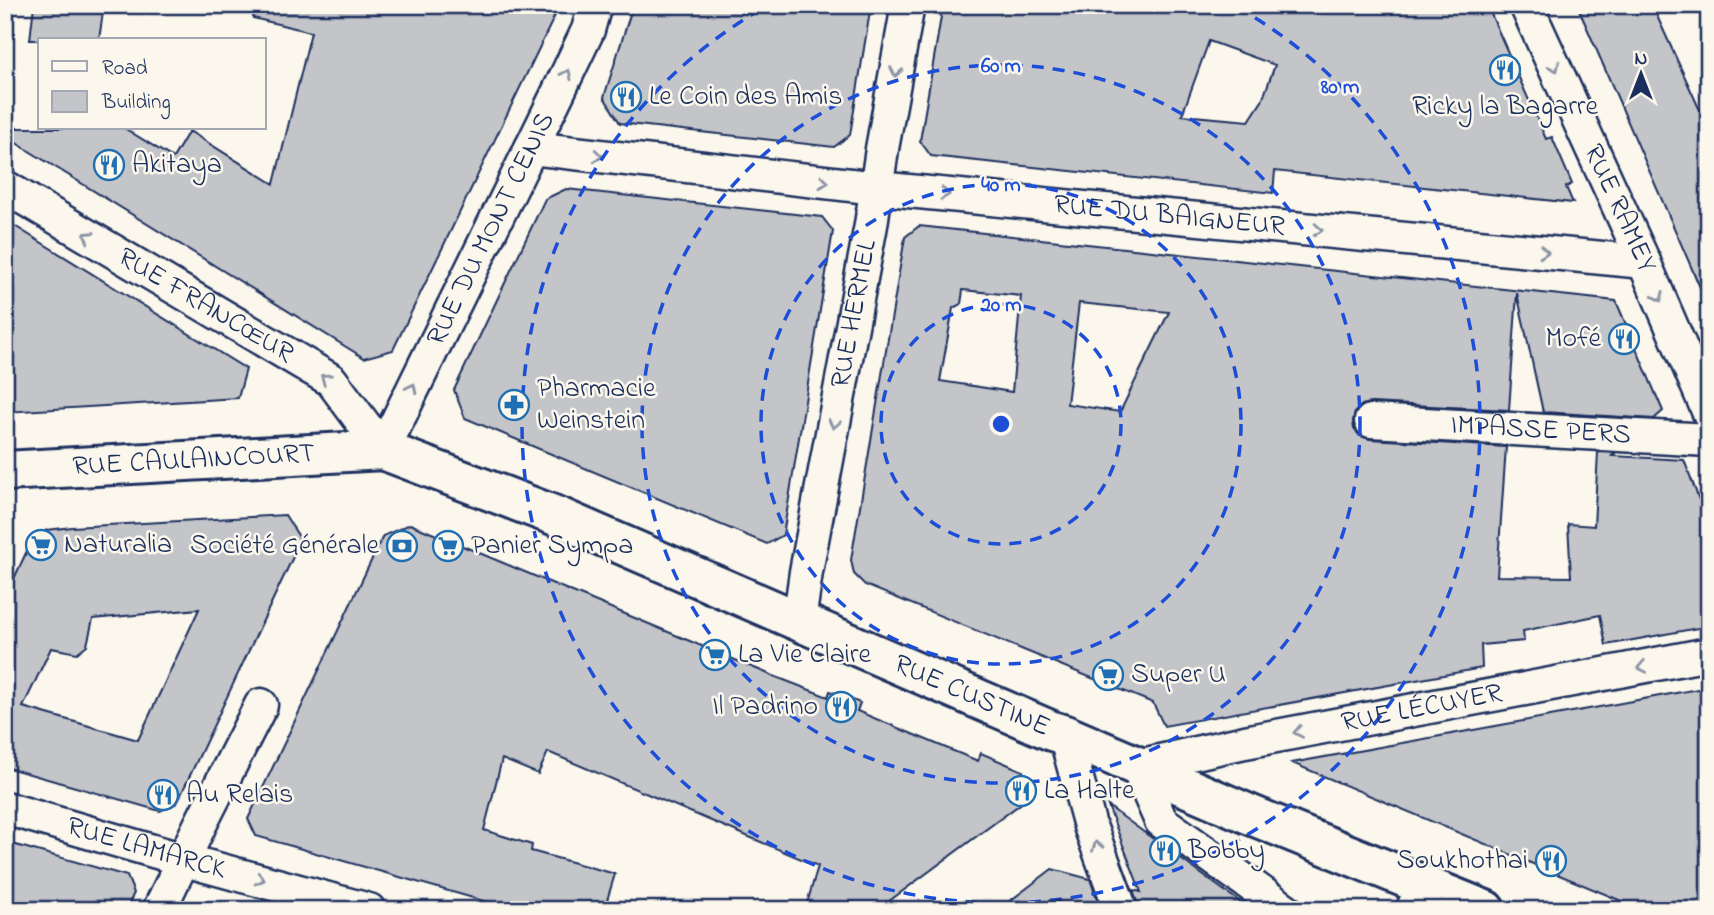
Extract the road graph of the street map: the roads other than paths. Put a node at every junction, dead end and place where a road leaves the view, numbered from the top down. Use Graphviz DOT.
graph roads {
  1 [pos="595,5"];
  2 [pos="908,5"];
  3 [pos="1526,5"];
  4 [pos="530,148"];
  5 [pos="5,187"];
  6 [pos="877,188"];
  7 [pos="1644,262"];
  8 [pos="1709,413"];
  9 [pos="1371,421"];
  10 [pos="1709,440"];
  11 [pos="383,450"];
  12 [pos="5,471"];
  13 [pos="799,622"];
  14 [pos="1709,654"];
  15 [pos="261,705"];
  16 [pos="1065,735"];
  17 [pos="1136,766"];
  18 [pos="5,808"];
  19 [pos="184,860"];
  20 [pos="1419,898"];
  21 [pos="159,910"];
  22 [pos="369,910"];
  23 [pos="1121,910"];
  24 [pos="1286,910"];
  25 [pos="1485,910"];
  4 -- 1 [label="street, RUE DU MONT CENIS, one-way"];
  2 -- 6 [label="street, RUE HERMEL, one-way"];
  3 -- 7 [label="street, RUE RAMEY, one-way"];
  4 -- 6 [label="street, RUE DU BAIGNEUR, one-way"];
  11 -- 4 [label="street, RUE DU MONT CENIS, one-way"];
  11 -- 5 [label="street, RUE FRANCŒUR, one-way"];
  6 -- 7 [label="street, RUE DU BAIGNEUR, one-way"];
  6 -- 13 [label="street, RUE HERMEL, one-way"];
  7 -- 8 [label="street, RUE RAMEY, one-way"];
  9 -- 10 [label="street, IMPASSE PERS"];
  11 -- 12 [label="street, RUE CAULAINCOURT"];
  11 -- 13 [label="street, RUE CUSTINE"];
  13 -- 16 [label="street, RUE CUSTINE"];
  14 -- 17 [label="street, RUE LÉCUYER, one-way"];
  15 -- 19 [label="street"];
  16 -- 17 [label="street, RUE CUSTINE"];
  23 -- 16 [label="street, one-way"];
  17 -- 20 [label="street, RUE CUSTINE"];
  17 -- 24 [label="street"];
  18 -- 19 [label="street, RUE LAMARCK"];
  19 -- 21 [label="street"];
  19 -- 22 [label="street, RUE LAMARCK, one-way"];
  20 -- 25 [label="street, RUE CUSTINE"];
}
